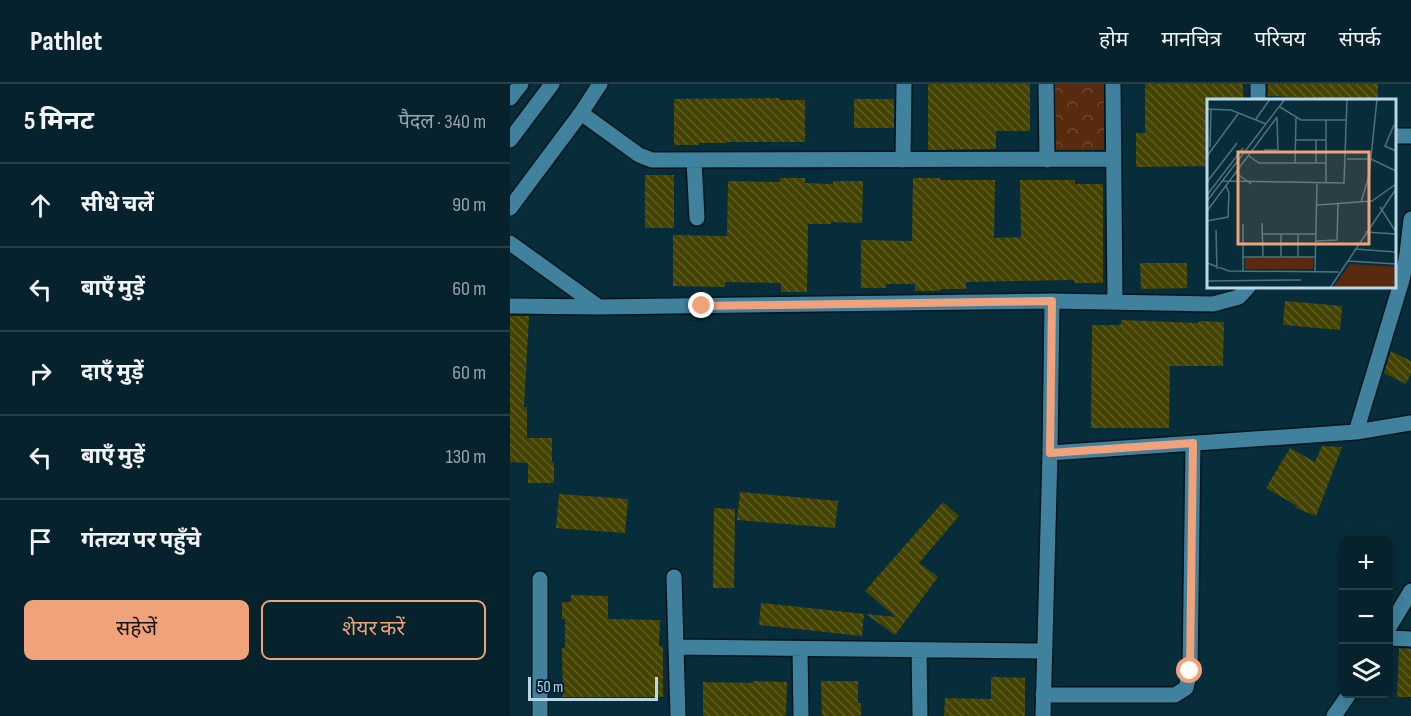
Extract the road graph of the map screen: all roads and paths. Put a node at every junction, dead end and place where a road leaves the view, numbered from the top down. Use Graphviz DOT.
graph roads {
  1 [pos="521,84"];
  2 [pos="552,84"];
  3 [pos="600,84"];
  4 [pos="904,84"];
  5 [pos="1046,84"];
  6 [pos="1113,84"];
  7 [pos="510,98"];
  8 [pos="581,113"];
  9 [pos="510,140"];
  10 [pos="1113,159"];
  11 [pos="903,160"];
  12 [pos="1047,160"];
  13 [pos="694,161"];
  14 [pos="510,208"];
  15 [pos="697,218"];
  16 [pos="1411,219"];
  17 [pos="510,243"];
  18 [pos="1247,288"];
  19 [pos="1052,301"];
  20 [pos="1115,302"];
  21 [pos="510,306"];
  22 [pos="599,307"];
  23 [pos="1411,423"];
  24 [pos="1356,432"];
  25 [pos="1193,443"];
  26 [pos="1050,453"];
  27 [pos="674,577"];
  28 [pos="540,579"];
  29 [pos="1411,591"];
  30 [pos="1393,622"];
  31 [pos="1393,638"];
  32 [pos="1411,639"];
  33 [pos="676,647"];
  34 [pos="800,649"];
  35 [pos="919,650"];
  36 [pos="1044,651"];
  37 [pos="1043,695"];
  38 [pos="1345,698"];
  39 [pos="540,716"];
  40 [pos="678,716"];
  41 [pos="801,716"];
  42 [pos="920,716"];
  43 [pos="1043,716"];
  44 [pos="1334,716"];
  1 -- 7 [label="street"];
  2 -- 9 [label="street"];
  3 -- 8 [label="street"];
  4 -- 11 [label="street"];
  5 -- 12 [label="street"];
  6 -- 10 [label="street"];
  8 -- 13 [label="street"];
  8 -- 14 [label="street"];
  10 -- 12 [label="street"];
  10 -- 20 [label="street"];
  11 -- 12 [label="street"];
  11 -- 13 [label="street"];
  13 -- 15 [label="street"];
  16 -- 24 [label="street"];
  17 -- 22 [label="street"];
  18 -- 20 [label="street"];
  19 -- 20 [label="street"];
  19 -- 22 [label="street"];
  19 -- 26 [label="street"];
  21 -- 22 [label="street"];
  23 -- 24 [label="street"];
  24 -- 25 [label="street"];
  25 -- 26 [label="street"];
  25 -- 37 [label="street"];
  26 -- 36 [label="street"];
  27 -- 33 [label="street"];
  28 -- 39 [label="street"];
  29 -- 30 [label="street"];
  31 -- 32 [label="street"];
  33 -- 34 [label="street"];
  33 -- 40 [label="street"];
  34 -- 35 [label="street"];
  34 -- 41 [label="street"];
  35 -- 36 [label="street"];
  35 -- 42 [label="street"];
  36 -- 37 [label="street"];
  37 -- 43 [label="street"];
  38 -- 44 [label="street"];
}
